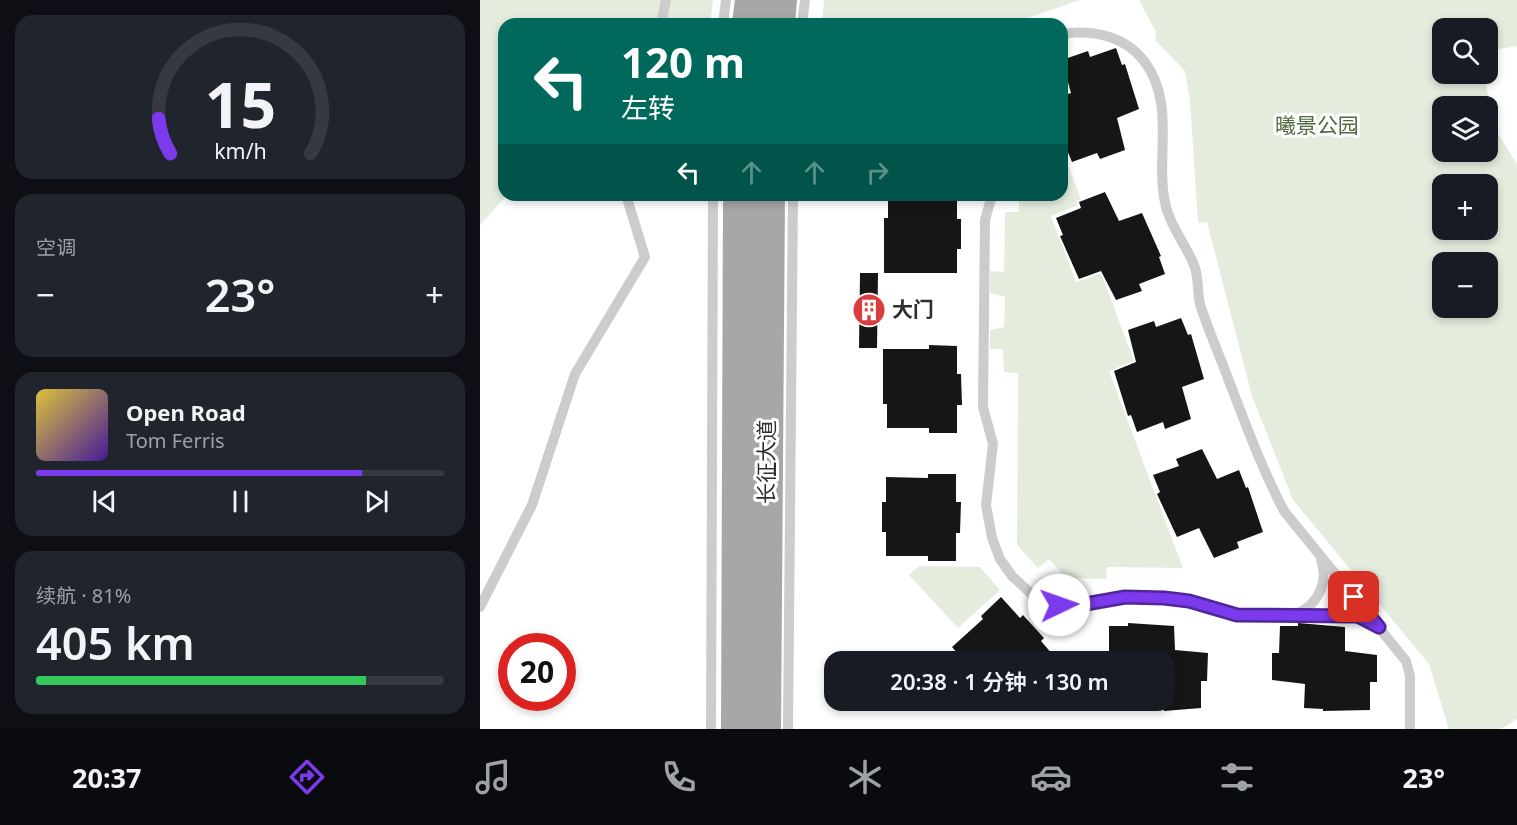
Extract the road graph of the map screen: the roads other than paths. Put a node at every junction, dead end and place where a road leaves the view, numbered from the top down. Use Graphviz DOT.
graph roads {
  1 [pos="666,0"];
  2 [pos="726,0"];
  3 [pos="751,0"];
  4 [pos="781,0"];
  5 [pos="805,0"];
  6 [pos="662,18"];
  7 [pos="724,18"];
  8 [pos="749,18"];
  9 [pos="779,18"];
  10 [pos="803,18"];
  11 [pos="1068,34"];
  12 [pos="628,201"];
  13 [pos="713,201"];
  14 [pos="739,201"];
  15 [pos="769,201"];
  16 [pos="792,201"];
  17 [pos="990,201"];
  18 [pos="1316,551"];
  19 [pos="480,607"];
  20 [pos="1291,615"];
  21 [pos="1379,627"];
  22 [pos="711,729"];
  23 [pos="737,729"];
  24 [pos="765,729"];
  25 [pos="788,729"];
  26 [pos="1410,729"];
  1 -- 6 [label="lane"];
  2 -- 7 [label="lane"];
  3 -- 8 [label="main road"];
  4 -- 9 [label="main road"];
  5 -- 10 [label="lane"];
  11 -- 18 [label="lane"];
  12 -- 19 [label="lane"];
  13 -- 22 [label="lane"];
  14 -- 23 [label="main road, 长征大道"];
  15 -- 24 [label="main road, 长征大道"];
  16 -- 25 [label="lane"];
  17 -- 20 [label="lane"];
  18 -- 20 [label="lane"];
  18 -- 21 [label="lane"];
  20 -- 21 [label="lane"];
  21 -- 26 [label="lane"];
}
